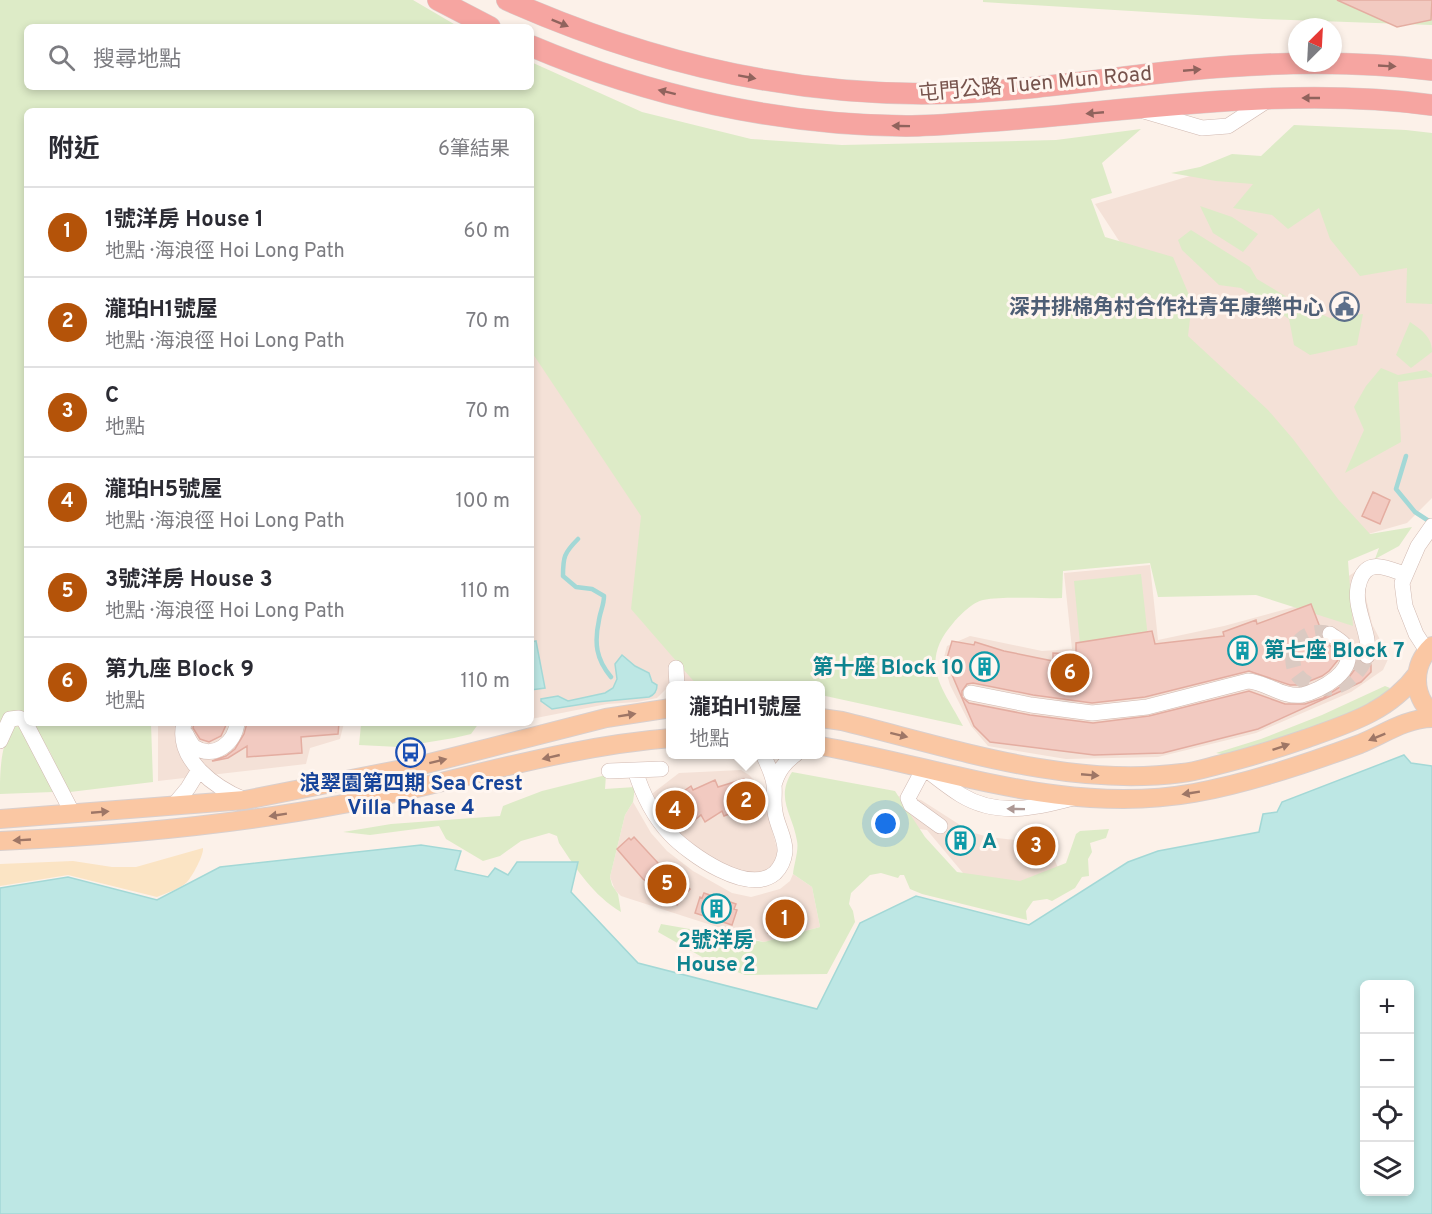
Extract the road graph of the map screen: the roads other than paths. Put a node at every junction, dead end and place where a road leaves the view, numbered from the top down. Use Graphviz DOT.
graph roads {
  1 [pos="438,0"];
  2 [pos="507,0"];
  3 [pos="484,24"];
  4 [pos="534,47"];
  5 [pos="1432,70"];
  6 [pos="1432,105"];
  7 [pos="1428,531"];
  8 [pos="1404,574"];
  9 [pos="1330,634"];
  10 [pos="1429,649"];
  11 [pos="1367,656"];
  12 [pos="676,668"];
  13 [pos="1417,674"];
  14 [pos="677,681"];
  15 [pos="971,693"];
  16 [pos="666,709"];
  17 [pos="1432,713"];
  18 [pos="1432,718"];
  19 [pos="825,719"];
  20 [pos="24,720"];
  21 [pos="27,726"];
  22 [pos="183,726"];
  23 [pos="184,726"];
  24 [pos="236,726"];
  25 [pos="666,739"];
  26 [pos="0,741"];
  27 [pos="825,747"];
  28 [pos="765,759"];
  29 [pos="790,759"];
  30 [pos="924,768"];
  31 [pos="661,769"];
  32 [pos="199,770"];
  33 [pos="635,770"];
  34 [pos="609,771"];
  35 [pos="774,785"];
  36 [pos="245,800"];
  37 [pos="173,806"];
  38 [pos="73,814"];
  39 [pos="0,819"];
  40 [pos="940,826"];
  41 [pos="0,841"];
  1 -- 3 [label="highway"];
  2 -- 5 [label="highway, 屯門公路 Tuen Mun Road, one-way"];
  6 -- 4 [label="highway, 屯門公路 Tuen Mun Road, one-way"];
  7 -- 8 [label="street"];
  8 -- 10 [label="street"];
  8 -- 11 [label="street"];
  9 -- 15 [label="street"];
  10 -- 13 [label="main road"];
  12 -- 14 [label="street"];
  13 -- 17 [label="main road"];
  19 -- 13 [label="main road, one-way"];
  36 -- 16 [label="main road, one-way"];
  18 -- 30 [label="main road, one-way"];
  20 -- 26 [label="street"];
  21 -- 38 [label="street"];
  22 -- 32 [label="street"];
  23 -- 24 [label="street"];
  25 -- 41 [label="main road, one-way"];
  27 -- 30 [label="main road"];
  28 -- 35 [label="street"];
  29 -- 35 [label="street"];
  30 -- 40 [label="street"];
  31 -- 33 [label="street"];
  32 -- 36 [label="street"];
  32 -- 37 [label="street"];
  33 -- 34 [label="street"];
  33 -- 35 [label="street"];
  36 -- 37 [label="main road"];
  38 -- 37 [label="main road, one-way"];
  38 -- 39 [label="main road"];
}
